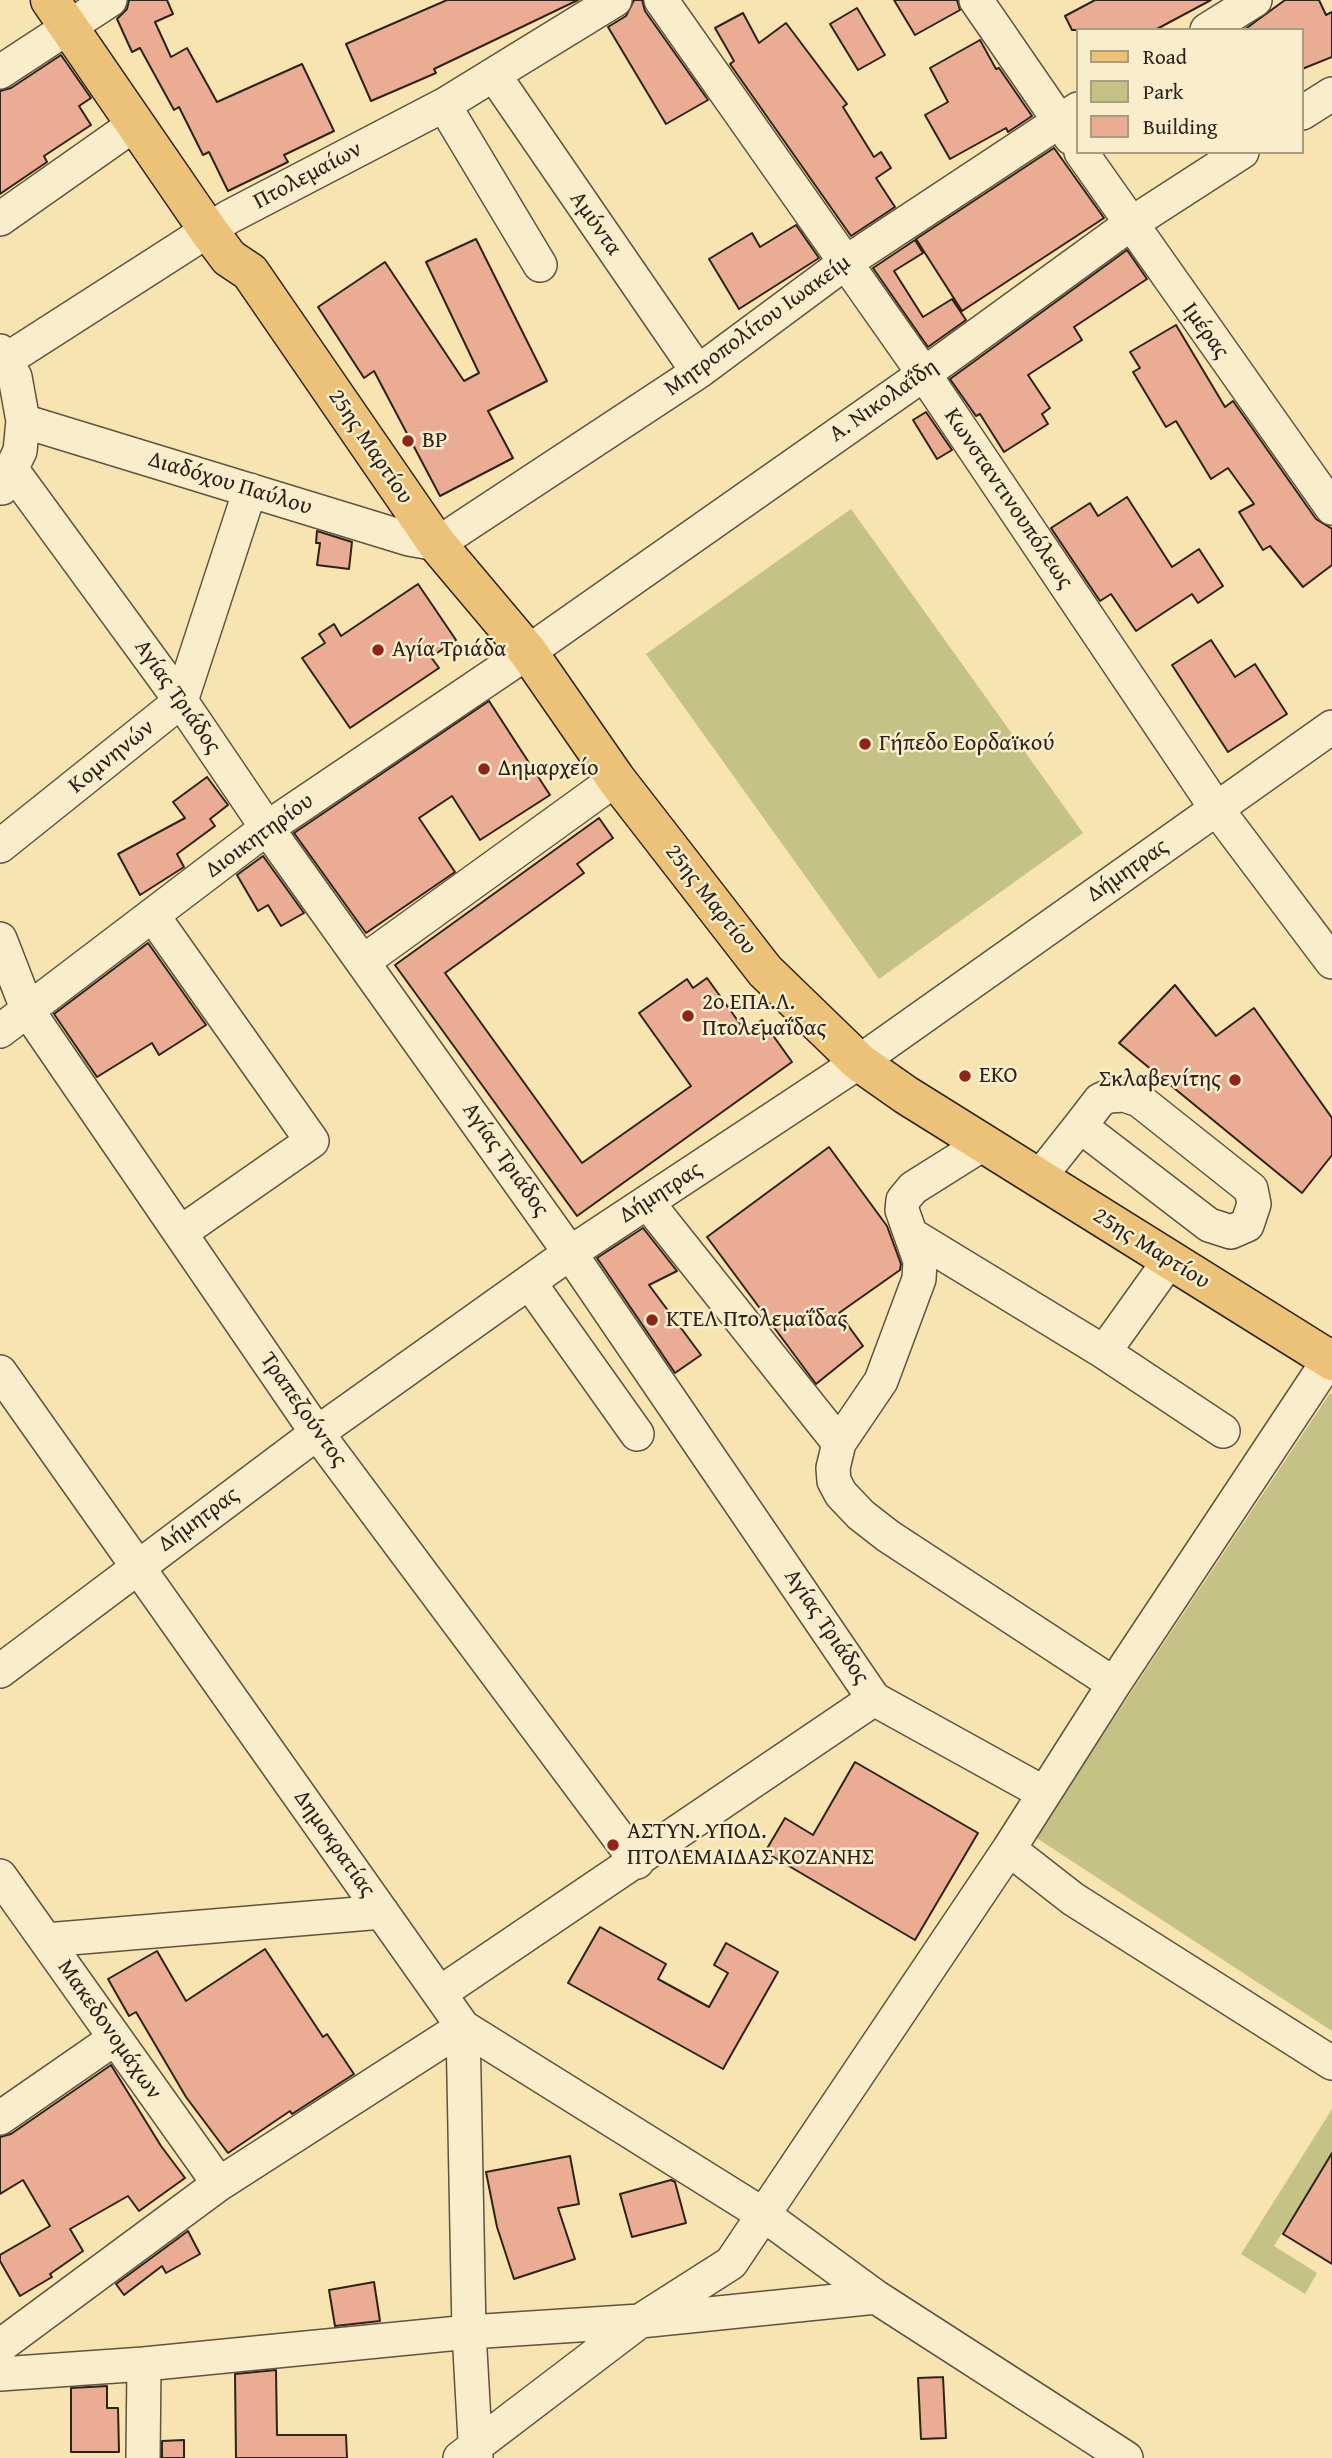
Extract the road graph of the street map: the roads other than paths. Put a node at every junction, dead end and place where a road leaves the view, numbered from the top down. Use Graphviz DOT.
graph roads {
  1 [pos="615,0"];
  2 [pos="662,0"];
  3 [pos="976,0"];
  4 [pos="1255,0"];
  5 [pos="79,8"];
  6 [pos="1210,28"];
  7 [pos="0,72"];
  8 [pos="494,75"];
  9 [pos="1332,94"];
  10 [pos="444,105"];
  11 [pos="1304,112"];
  12 [pos="1069,115"];
  13 [pos="135,124"];
  14 [pos="1076,140"];
  15 [pos="1082,154"];
  16 [pos="1239,154"];
  17 [pos="0,219"];
  18 [pos="219,224"];
  19 [pos="1129,225"];
  20 [pos="845,263"];
  21 [pos="540,265"];
  22 [pos="3,356"];
  23 [pos="698,372"];
  24 [pos="924,374"];
  25 [pos="23,421"];
  26 [pos="6,480"];
  27 [pos="250,490"];
  28 [pos="1332,508"];
  29 [pos="437,544"];
  30 [pos="528,652"];
  31 [pos="181,701"];
  32 [pos="1332,727"];
  33 [pos="616,779"];
  34 [pos="1216,808"];
  35 [pos="267,828"];
  36 [pos="0,846"];
  37 [pos="153,915"];
  38 [pos="0,939"];
  39 [pos="364,961"];
  40 [pos="1332,962"];
  41 [pos="28,1011"];
  42 [pos="0,1031"];
  43 [pos="859,1062"];
  44 [pos="1080,1126"];
  45 [pos="984,1144"];
  46 [pos="1038,1179"];
  47 [pos="647,1202"];
  48 [pos="180,1233"];
  49 [pos="912,1235"];
  50 [pos="570,1253"];
  51 [pos="1169,1261"];
  52 [pos="529,1282"];
  53 [pos="1104,1352"];
  54 [pos="1331,1358"];
  55 [pos="0,1372"];
  56 [pos="1223,1431"];
  57 [pos="317,1433"];
  58 [pos="636,1434"];
  59 [pos="839,1443"];
  60 [pos="137,1566"];
  61 [pos="0,1671"];
  62 [pos="1114,1684"];
  63 [pos="874,1699"];
  64 [pos="1044,1793"];
  65 [pos="1009,1849"];
  66 [pos="637,1862"];
  67 [pos="0,1875"];
  68 [pos="382,1912"];
  69 [pos="47,1940"];
  70 [pos="440,1993"];
  71 [pos="463,2027"];
  72 [pos="114,2039"];
  73 [pos="1332,2063"];
  74 [pos="0,2118"];
  75 [pos="219,2184"];
  76 [pos="764,2215"];
  77 [pos="876,2297"];
  78 [pos="640,2321"];
  79 [pos="469,2332"];
  80 [pos="0,2346"];
  81 [pos="144,2364"];
  82 [pos="0,2374"];
  83 [pos="470,2455"];
  84 [pos="143,2458"];
  85 [pos="1126,2458"];
  1 -- 8 [label="street, Πτολεμαίων"];
  2 -- 20 [label="street, Κωνσταντινουπόλεως"];
  3 -- 12 [label="street, Ιμέρας"];
  4 -- 6 [label="street"];
  5 -- 7 [label="street"];
  5 -- 13 [label="main road, 25ης Μαρτίου"];
  5 -- 18 [label="main road, 25ης Μαρτίου"];
  8 -- 10 [label="street, Πτολεμαίων"];
  8 -- 23 [label="street, Αμύντα"];
  9 -- 11 [label="street"];
  10 -- 18 [label="street, Πτολεμαίων"];
  10 -- 21 [label="street"];
  12 -- 14 [label="street, Ιμέρας"];
  12 -- 20 [label="street, Μητροπολίτου Ιωακείμ"];
  13 -- 17 [label="street"];
  13 -- 18 [label="main road, 25ης Μαρτίου"];
  15 -- 19 [label="street, Ιμέρας"];
  16 -- 19 [label="street, Α. Νικολαΐδη"];
  18 -- 22 [label="street, Πτολεμαίων"];
  18 -- 29 [label="main road, 25ης Μαρτίου"];
  19 -- 24 [label="street, Α. Νικολαΐδη"];
  19 -- 28 [label="street, Ιμέρας"];
  20 -- 23 [label="street, Μητροπολίτου Ιωακείμ"];
  20 -- 24 [label="street, Κωνσταντινουπόλεως"];
  22 -- 25 [label="street"];
  23 -- 29 [label="street, Μητροπολίτου Ιωακείμ"];
  24 -- 30 [label="street, Α. Νικολαΐδη"];
  24 -- 34 [label="street, Κωνσταντινουπόλεως"];
  25 -- 26 [label="street"];
  25 -- 27 [label="street, Διαδόχου Παύλου"];
  26 -- 31 [label="street, Αγίας Τριάδος"];
  27 -- 29 [label="street, Διαδόχου Παύλου"];
  27 -- 31 [label="street"];
  29 -- 30 [label="main road, 25ης Μαρτίου"];
  30 -- 33 [label="main road, 25ης Μαρτίου"];
  30 -- 35 [label="street, Διοικητηρίου"];
  31 -- 35 [label="street, Αγίας Τριάδος"];
  31 -- 36 [label="street, Κομνηνών"];
  32 -- 34 [label="street, Δήμητρας"];
  33 -- 39 [label="street"];
  33 -- 43 [label="main road, 25ης Μαρτίου"];
  34 -- 40 [label="street, Κωνσταντινουπόλεως"];
  34 -- 43 [label="street, Δήμητρας"];
  35 -- 37 [label="street, Διοικητηρίου"];
  35 -- 39 [label="street, Αγίας Τριάδος"];
  37 -- 41 [label="street, Διοικητηρίου"];
  37 -- 48 [label="street"];
  38 -- 41 [label="street, Τραπεζούντος"];
  39 -- 50 [label="street, Αγίας Τριάδος"];
  41 -- 42 [label="street, Διοικητηρίου"];
  41 -- 48 [label="street, Τραπεζούντος"];
  43 -- 45 [label="main road, 25ης Μαρτίου"];
  43 -- 47 [label="street, Δήμητρας"];
  44 -- 44 [label="street"];
  44 -- 46 [label="street"];
  45 -- 46 [label="main road, 25ης Μαρτίου"];
  45 -- 49 [label="street"];
  46 -- 51 [label="main road, 25ης Μαρτίου"];
  47 -- 50 [label="street, Δήμητρας"];
  47 -- 59 [label="street"];
  48 -- 57 [label="street, Τραπεζούντος"];
  49 -- 53 [label="street"];
  49 -- 59 [label="street"];
  50 -- 52 [label="street, Δήμητρας"];
  50 -- 63 [label="street, Αγίας Τριάδος"];
  51 -- 53 [label="street"];
  51 -- 54 [label="main road, 25ης Μαρτίου"];
  52 -- 57 [label="street, Δήμητρας"];
  52 -- 58 [label="street"];
  53 -- 56 [label="street"];
  54 -- 62 [label="street"];
  55 -- 60 [label="street, Δημοκρατίας"];
  57 -- 60 [label="street, Δήμητρας"];
  57 -- 66 [label="street, Τραπεζούντος"];
  59 -- 62 [label="street"];
  60 -- 61 [label="street, Δήμητρας"];
  60 -- 68 [label="street, Δημοκρατίας"];
  62 -- 64 [label="street"];
  63 -- 64 [label="street, Αγίας Τριάδος"];
  63 -- 66 [label="street"];
  64 -- 65 [label="street"];
  65 -- 73 [label="street"];
  65 -- 76 [label="street"];
  66 -- 70 [label="street"];
  67 -- 69 [label="street, Μακεδονομάχων"];
  68 -- 69 [label="street"];
  68 -- 70 [label="street, Δημοκρατίας"];
  69 -- 72 [label="street, Μακεδονομάχων"];
  70 -- 71 [label="street, Δημοκρατίας"];
  71 -- 75 [label="street"];
  71 -- 76 [label="street, Δημοκρατίας"];
  71 -- 79 [label="street"];
  72 -- 74 [label="street"];
  72 -- 75 [label="street, Μακεδονομάχων"];
  75 -- 80 [label="street"];
  76 -- 77 [label="street, Δημοκρατίας"];
  76 -- 78 [label="street"];
  77 -- 78 [label="street"];
  77 -- 85 [label="street, Δημοκρατίας"];
  78 -- 79 [label="street"];
  78 -- 83 [label="street"];
  79 -- 81 [label="street"];
  79 -- 83 [label="street"];
  81 -- 82 [label="street"];
  81 -- 84 [label="street"];
}
